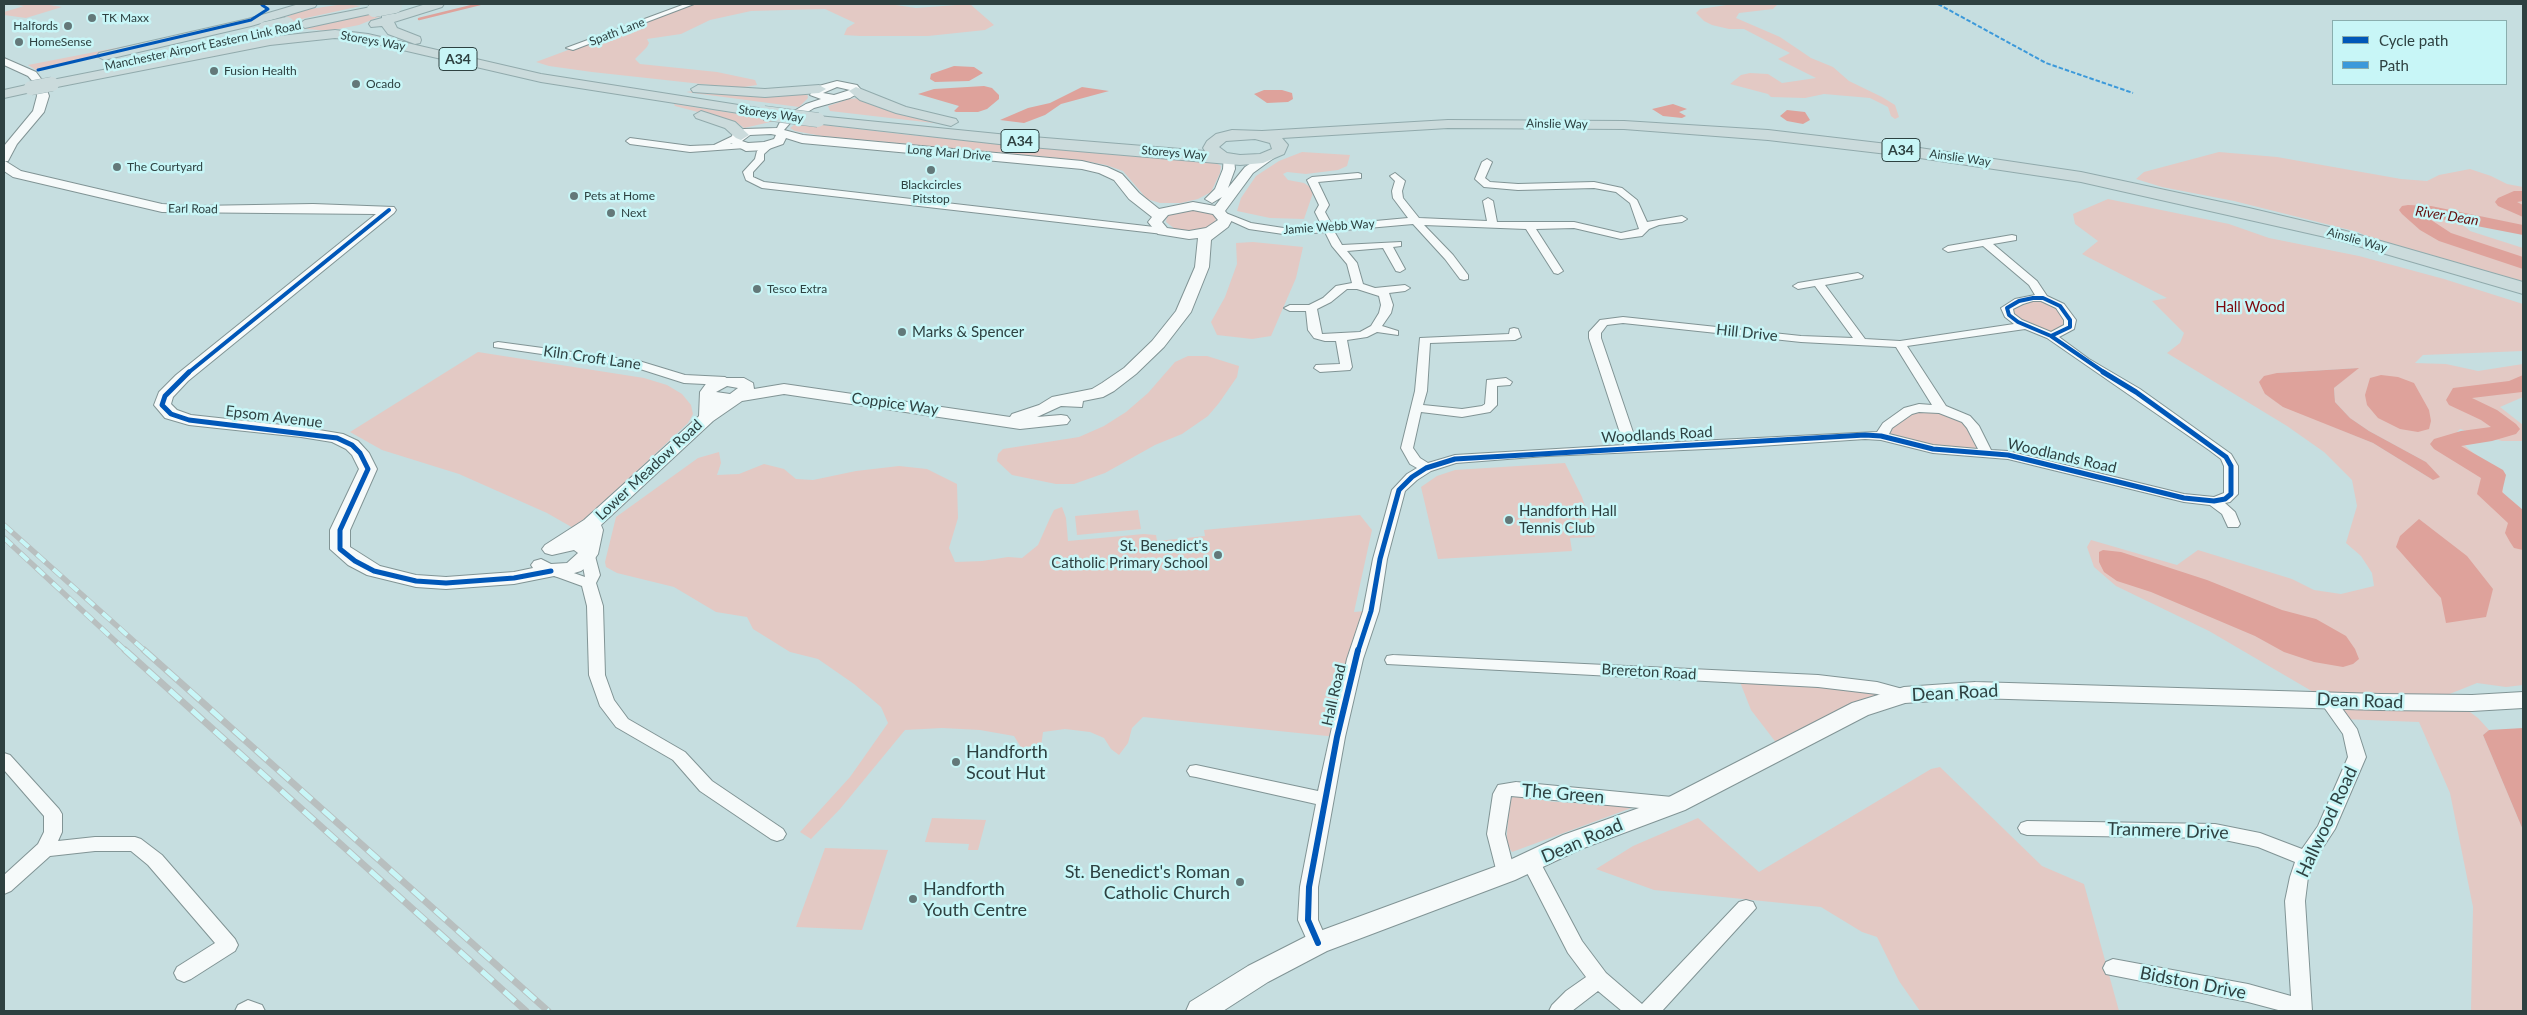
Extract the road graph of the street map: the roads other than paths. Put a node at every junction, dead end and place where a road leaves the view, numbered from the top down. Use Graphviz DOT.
graph roads {
  1 [pos="311,4"];
  2 [pos="394,4"];
  3 [pos="438,4"];
  4 [pos="451,4"];
  5 [pos="691,4"];
  6 [pos="372,7"];
  7 [pos="273,9"];
  8 [pos="389,24"];
  9 [pos="326,34"];
  10 [pos="570,48"];
  11 [pos="4,61"];
  12 [pos="536,73"];
  13 [pos="45,78"];
  14 [pos="4,80"];
  15 [pos="26,82"];
  16 [pos="4,85"];
  17 [pos="819,88"];
  18 [pos="4,89"];
  19 [pos="856,91"];
  20 [pos="4,94"];
  21 [pos="834,98"];
  22 [pos="823,118"];
  23 [pos="1264,136"];
  24 [pos="802,138"];
  25 [pos="778,139"];
  26 [pos="1217,139"];
  27 [pos="630,141"];
  28 [pos="742,141"];
  29 [pos="1094,141"];
  30 [pos="760,153"];
  31 [pos="1275,153"];
  32 [pos="4,158"];
  33 [pos="1225,158"];
  34 [pos="1487,162"];
  35 [pos="4,165"];
  36 [pos="1358,176"];
  37 [pos="1395,176"];
  38 [pos="1488,201"];
  39 [pos="1143,203"];
  40 [pos="1192,206"];
  41 [pos="1178,207"];
  42 [pos="389,210"];
  43 [pos="1221,213"];
  44 [pos="1682,220"];
  45 [pos="1414,221"];
  46 [pos="1159,222"];
  47 [pos="1492,224"];
  48 [pos="1249,226"];
  49 [pos="1529,226"];
  50 [pos="1644,227"];
  51 [pos="1328,229"];
  52 [pos="1214,230"];
  53 [pos="1183,235"];
  54 [pos="2012,238"];
  55 [pos="1984,243"];
  56 [pos="1339,248"];
  57 [pos="1202,249"];
  58 [pos="1948,249"];
  59 [pos="1400,269"];
  60 [pos="1558,272"];
  61 [pos="1858,276"];
  62 [pos="1464,277"];
  63 [pos="1818,283"];
  64 [pos="1358,286"];
  65 [pos="1798,286"];
  66 [pos="1406,288"];
  67 [pos="2523,288"];
  68 [pos="1376,290"];
  69 [pos="2043,298"];
  70 [pos="2523,298"];
  71 [pos="1290,308"];
  72 [pos="1311,308"];
  73 [pos="2024,326"];
  74 [pos="1375,328"];
  75 [pos="1514,332"];
  76 [pos="1394,333"];
  77 [pos="2051,336"];
  78 [pos="1341,338"];
  79 [pos="1862,343"];
  80 [pos="1900,344"];
  81 [pos="498,345"];
  82 [pos="1320,368"];
  83 [pos="684,379"];
  84 [pos="1506,382"];
  85 [pos="734,389"];
  86 [pos="1097,393"];
  87 [pos="708,395"];
  88 [pos="1064,400"];
  89 [pos="1417,408"];
  90 [pos="1045,409"];
  91 [pos="1941,409"];
  92 [pos="1082,410"];
  93 [pos="707,416"];
  94 [pos="1005,420"];
  95 [pos="1061,420"];
  96 [pos="1881,436"];
  97 [pos="1632,448"];
  98 [pos="1986,452"];
  99 [pos="1426,468"];
  100 [pos="2214,501"];
  101 [pos="591,524"];
  102 [pos="2233,524"];
  103 [pos="588,553"];
  104 [pos="551,561"];
  105 [pos="589,583"];
  106 [pos="1393,660"];
  107 [pos="1904,695"];
  108 [pos="2327,700"];
  109 [pos="2523,700"];
  110 [pos="4,759"];
  111 [pos="1196,771"];
  112 [pos="1325,799"];
  113 [pos="1676,804"];
  114 [pos="2027,828"];
  115 [pos="777,834"];
  116 [pos="44,849"];
  117 [pos="2306,858"];
  118 [pos="1532,863"];
  119 [pos="1506,873"];
  120 [pos="4,886"];
  121 [pos="1746,908"];
  122 [pos="1318,943"];
  123 [pos="2113,968"];
  124 [pos="184,973"];
  125 [pos="1599,979"];
  126 [pos="2302,1009"];
  127 [pos="245,1011"];
  128 [pos="255,1011"];
  129 [pos="1200,1011"];
  130 [pos="1559,1011"];
  131 [pos="1636,1011"];
  132 [pos="1650,1011"];
  1 -- 7 [label="highway"];
  2 -- 6 [label="highway, Manchester Airport Eastern Link Road, bridge"];
  3 -- 8 [label="highway"];
  4 -- 8 [label="highway"];
  5 -- 10 [label="street, Spath Lane"];
  6 -- 8 [label="highway, A34"];
  6 -- 13 [label="highway, Manchester Airport Eastern Link Road"];
  7 -- 9 [label="highway, A34"];
  7 -- 13 [label="highway"];
  8 -- 9 [label="highway, A34"];
  8 -- 12 [label="highway, Storeys Way / A34"];
  9 -- 12 [label="highway, Storeys Way / A34"];
  9 -- 13 [label="highway"];
  11 -- 32 [label="street"];
  12 -- 17 [label="highway"];
  12 -- 22 [label="highway, Storeys Way / A34, bridge"];
  12 -- 28 [label="highway"];
  13 -- 15 [label="highway, bridge"];
  14 -- 15 [label="highway"];
  15 -- 16 [label="highway"];
  15 -- 18 [label="highway"];
  15 -- 20 [label="highway"];
  17 -- 19 [label="street"];
  17 -- 21 [label="street"];
  19 -- 21 [label="street"];
  19 -- 29 [label="highway"];
  21 -- 25 [label="street"];
  22 -- 29 [label="highway, Storeys Way / A34"];
  22 -- 33 [label="highway, Storeys Way / A34"];
  23 -- 26 [label="highway, A34"];
  23 -- 31 [label="highway"];
  23 -- 67 [label="highway, Ainslie Way / A34"];
  24 -- 25 [label="street, Long Marl Drive"];
  24 -- 39 [label="street, Long Marl Drive"];
  25 -- 28 [label="street, Long Marl Drive"];
  25 -- 30 [label="street"];
  26 -- 29 [label="highway, Storeys Way / A34"];
  26 -- 33 [label="highway"];
  27 -- 28 [label="street"];
  28 -- 30 [label="street"];
  30 -- 46 [label="street"];
  31 -- 33 [label="highway, A34"];
  31 -- 43 [label="street"];
  31 -- 70 [label="highway, Ainslie Way / A34"];
  33 -- 40 [label="street"];
  34 -- 50 [label="street"];
  35 -- 42 [label="street, Earl Road"];
  36 -- 51 [label="street"];
  37 -- 45 [label="street"];
  38 -- 47 [label="street"];
  39 -- 41 [label="street"];
  39 -- 46 [label="street, Long Marl Drive"];
  40 -- 41 [label="street"];
  40 -- 43 [label="street"];
  41 -- 46 [label="street"];
  42 -- 104 [label="street, Epsom Avenue"];
  43 -- 48 [label="street, Jamie Webb Way"];
  43 -- 52 [label="street"];
  44 -- 50 [label="street, Jamie Webb Way"];
  45 -- 47 [label="street, Jamie Webb Way"];
  45 -- 51 [label="street, Jamie Webb Way"];
  45 -- 62 [label="street"];
  46 -- 53 [label="street"];
  47 -- 49 [label="street, Jamie Webb Way"];
  48 -- 51 [label="street, Jamie Webb Way"];
  48 -- 52 [label="street, Jamie Webb Way"];
  49 -- 50 [label="street, Jamie Webb Way"];
  49 -- 60 [label="street"];
  51 -- 56 [label="street"];
  52 -- 53 [label="street"];
  52 -- 57 [label="street"];
  53 -- 57 [label="street"];
  54 -- 55 [label="street"];
  55 -- 58 [label="street"];
  55 -- 69 [label="street"];
  56 -- 59 [label="street"];
  56 -- 64 [label="street"];
  57 -- 86 [label="street"];
  61 -- 63 [label="street"];
  63 -- 65 [label="street"];
  63 -- 79 [label="street"];
  64 -- 68 [label="street"];
  64 -- 72 [label="street"];
  66 -- 68 [label="street"];
  68 -- 74 [label="street"];
  69 -- 73 [label="street"];
  69 -- 77 [label="street"];
  71 -- 72 [label="street"];
  72 -- 78 [label="street"];
  73 -- 77 [label="street"];
  73 -- 80 [label="street, Hill Drive"];
  74 -- 76 [label="street"];
  74 -- 78 [label="street"];
  75 -- 89 [label="street"];
  77 -- 100 [label="street"];
  78 -- 82 [label="street"];
  79 -- 80 [label="street, Hill Drive"];
  79 -- 97 [label="street, Hill Drive"];
  80 -- 91 [label="street"];
  81 -- 83 [label="street, Kiln Croft Lane"];
  83 -- 85 [label="street, Kiln Croft Lane"];
  83 -- 87 [label="street, Kiln Croft Lane"];
  84 -- 89 [label="street"];
  85 -- 87 [label="street"];
  85 -- 93 [label="street, Lower Meadow Road"];
  85 -- 94 [label="street, Coppice Way"];
  86 -- 88 [label="street"];
  86 -- 92 [label="street"];
  87 -- 93 [label="street, Lower Meadow Road"];
  88 -- 90 [label="street, Coppice Way"];
  88 -- 92 [label="street"];
  89 -- 99 [label="street"];
  90 -- 94 [label="street, Coppice Way"];
  90 -- 95 [label="street"];
  91 -- 96 [label="street"];
  91 -- 98 [label="street"];
  92 -- 95 [label="street"];
  93 -- 101 [label="street, Lower Meadow Road"];
  94 -- 95 [label="street, Coppice Way"];
  96 -- 97 [label="street, Woodlands Road"];
  96 -- 98 [label="street, Woodlands Road"];
  97 -- 99 [label="street, Woodlands Road"];
  98 -- 100 [label="street, Woodlands Road"];
  99 -- 112 [label="street, Hall Road"];
  100 -- 102 [label="street"];
  101 -- 103 [label="street, Lower Meadow Road"];
  101 -- 104 [label="street, Lower Meadow Road"];
  103 -- 104 [label="street, Epsom Avenue"];
  103 -- 105 [label="street, Lower Meadow Road"];
  104 -- 105 [label="street"];
  105 -- 115 [label="street, Lower Meadow Road"];
  106 -- 107 [label="street, Brereton Road"];
  107 -- 108 [label="street, Dean Road"];
  107 -- 113 [label="street, Dean Road"];
  108 -- 109 [label="street, Dean Road"];
  108 -- 117 [label="street, Hallwood Road"];
  110 -- 116 [label="street"];
  111 -- 112 [label="street"];
  112 -- 122 [label="street, Hall Road"];
  113 -- 118 [label="street, Dean Road"];
  113 -- 119 [label="street, The Green"];
  114 -- 117 [label="street, Tranmere Drive"];
  116 -- 120 [label="street"];
  116 -- 124 [label="street"];
  117 -- 126 [label="street, Hallwood Road"];
  118 -- 119 [label="street, Dean Road"];
  118 -- 125 [label="street"];
  119 -- 122 [label="street, Dean Road"];
  121 -- 132 [label="street"];
  122 -- 129 [label="street"];
  123 -- 126 [label="street, Bidston Drive"];
  125 -- 130 [label="street"];
  125 -- 131 [label="street"];
  127 -- 128 [label="street"];
}
